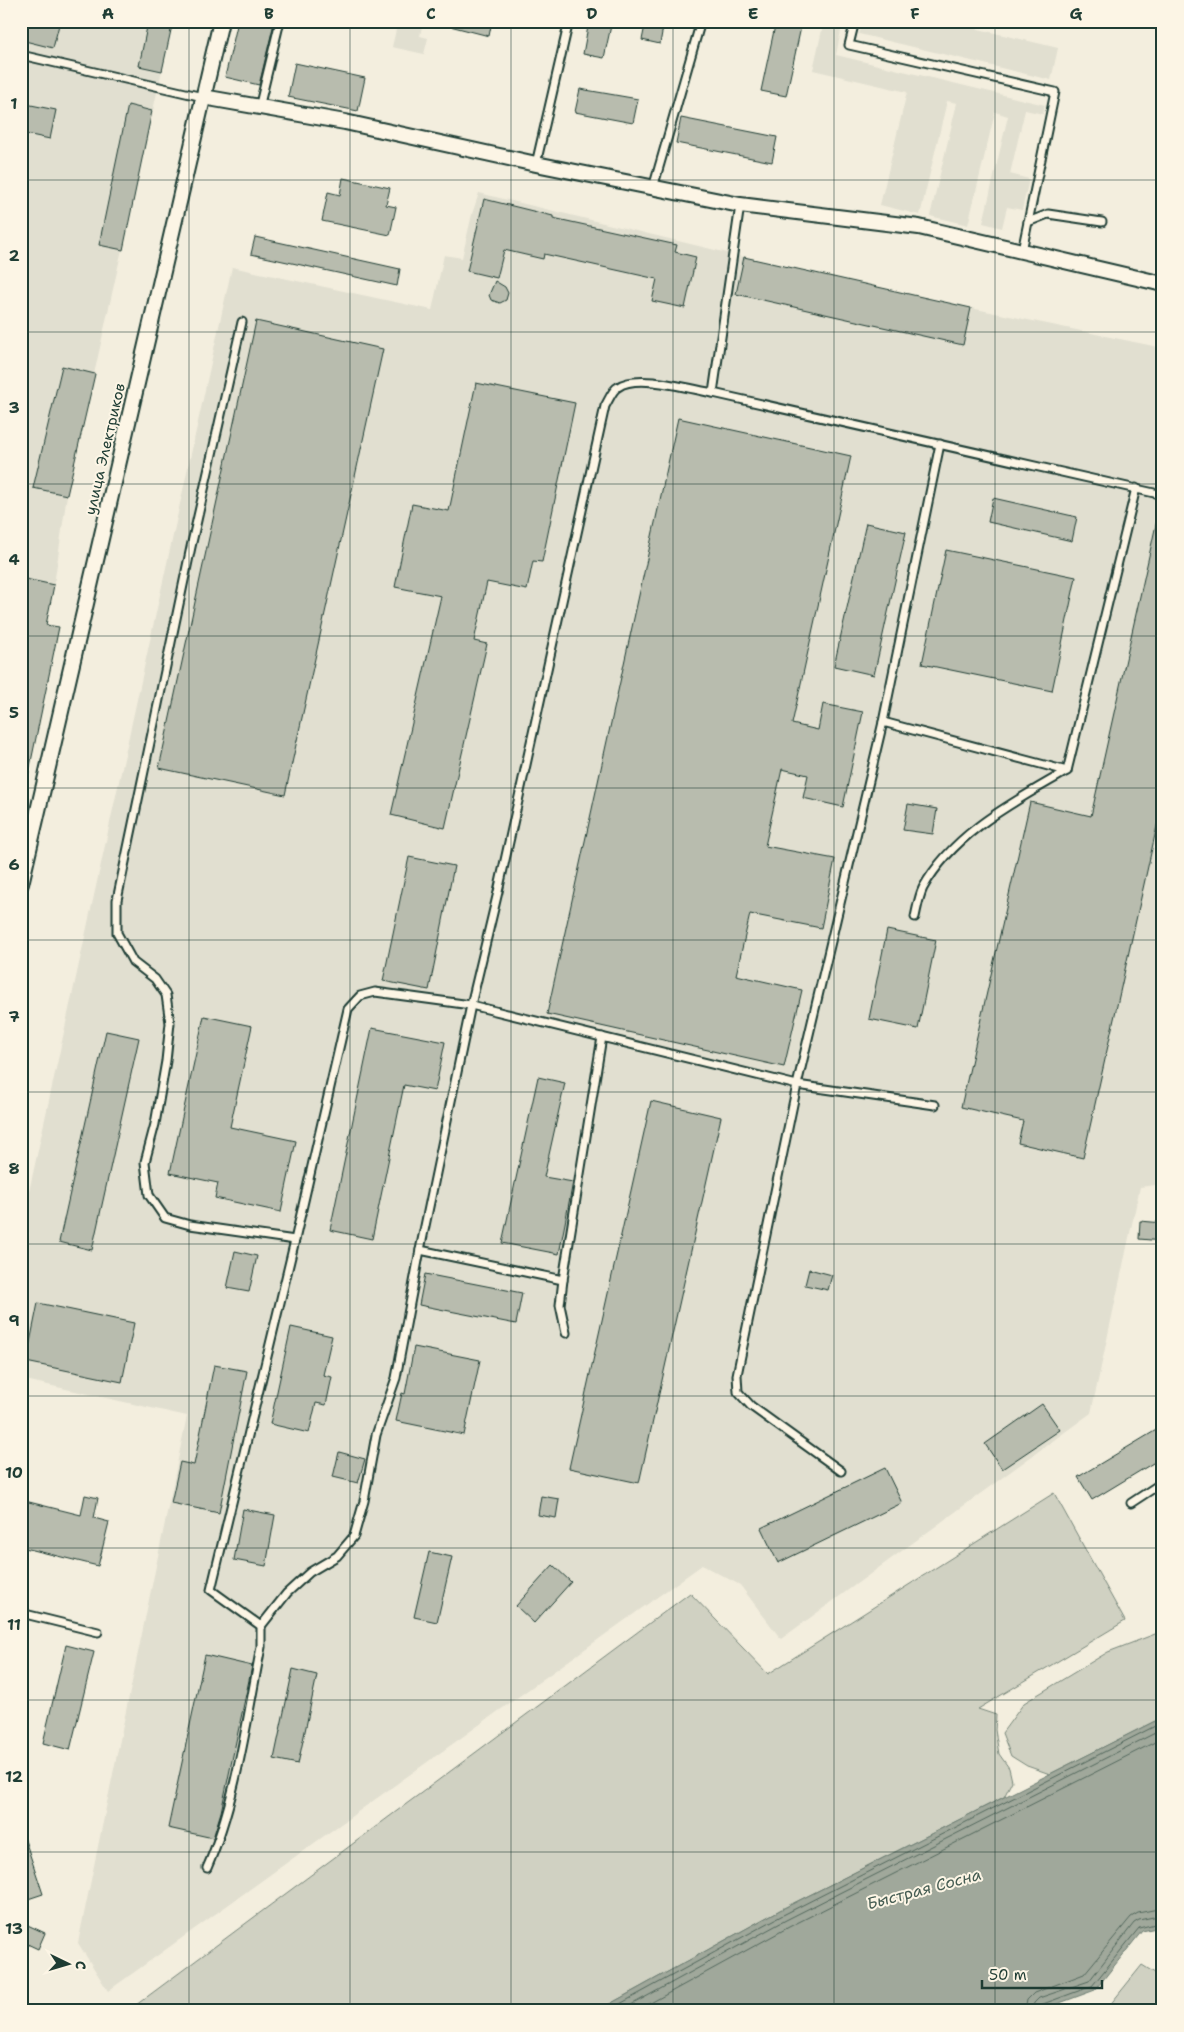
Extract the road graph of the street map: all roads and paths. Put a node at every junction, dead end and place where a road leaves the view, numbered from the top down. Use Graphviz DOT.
graph roads {
  1 [pos="220,21"];
  2 [pos="280,21"];
  3 [pos="568,21"];
  4 [pos="701,21"];
  5 [pos="855,21"];
  6 [pos="21,55"];
  7 [pos="203,97"];
  8 [pos="259,108"];
  9 [pos="536,164"];
  10 [pos="653,188"];
  11 [pos="740,205"];
  12 [pos="1028,222"];
  13 [pos="1102,222"];
  14 [pos="1022,251"];
  15 [pos="1163,284"];
  16 [pos="242,322"];
  17 [pos="713,393"];
  18 [pos="940,444"];
  19 [pos="1136,488"];
  20 [pos="1163,495"];
  21 [pos="883,722"];
  22 [pos="1067,771"];
  23 [pos="21,884"];
  24 [pos="915,917"];
  25 [pos="471,1005"];
  26 [pos="602,1037"];
  27 [pos="797,1085"];
  28 [pos="935,1105"];
  29 [pos="295,1240"];
  30 [pos="420,1250"];
  31 [pos="563,1280"];
  32 [pos="566,1334"];
  33 [pos="841,1472"];
  34 [pos="1163,1482"];
  35 [pos="1131,1503"];
  36 [pos="21,1613"];
  37 [pos="261,1626"];
  38 [pos="98,1632"];
  39 [pos="207,1868"];
  1 -- 7 [label="street, улица Электриков"];
  2 -- 8 [label="lane"];
  3 -- 9 [label="lane"];
  4 -- 10 [label="lane"];
  5 -- 12 [label="lane"];
  6 -- 7 [label="lane"];
  7 -- 8 [label="street"];
  7 -- 23 [label="street, улица Электриков"];
  8 -- 9 [label="street"];
  9 -- 10 [label="street"];
  10 -- 11 [label="street"];
  11 -- 14 [label="street"];
  11 -- 17 [label="lane"];
  12 -- 13 [label="lane"];
  12 -- 14 [label="lane"];
  14 -- 15 [label="street"];
  16 -- 29 [label="lane"];
  17 -- 18 [label="lane"];
  17 -- 25 [label="lane"];
  18 -- 19 [label="lane"];
  18 -- 21 [label="lane"];
  19 -- 20 [label="lane"];
  19 -- 22 [label="lane"];
  21 -- 22 [label="lane"];
  21 -- 27 [label="lane"];
  22 -- 24 [label="lane"];
  25 -- 26 [label="lane"];
  25 -- 29 [label="lane"];
  25 -- 30 [label="lane"];
  26 -- 27 [label="lane"];
  26 -- 31 [label="lane"];
  27 -- 28 [label="lane"];
  27 -- 33 [label="lane"];
  29 -- 37 [label="lane"];
  30 -- 31 [label="lane"];
  30 -- 37 [label="lane"];
  31 -- 32 [label="lane"];
  34 -- 35 [label="lane"];
  36 -- 38 [label="lane"];
  37 -- 39 [label="lane"];
}
